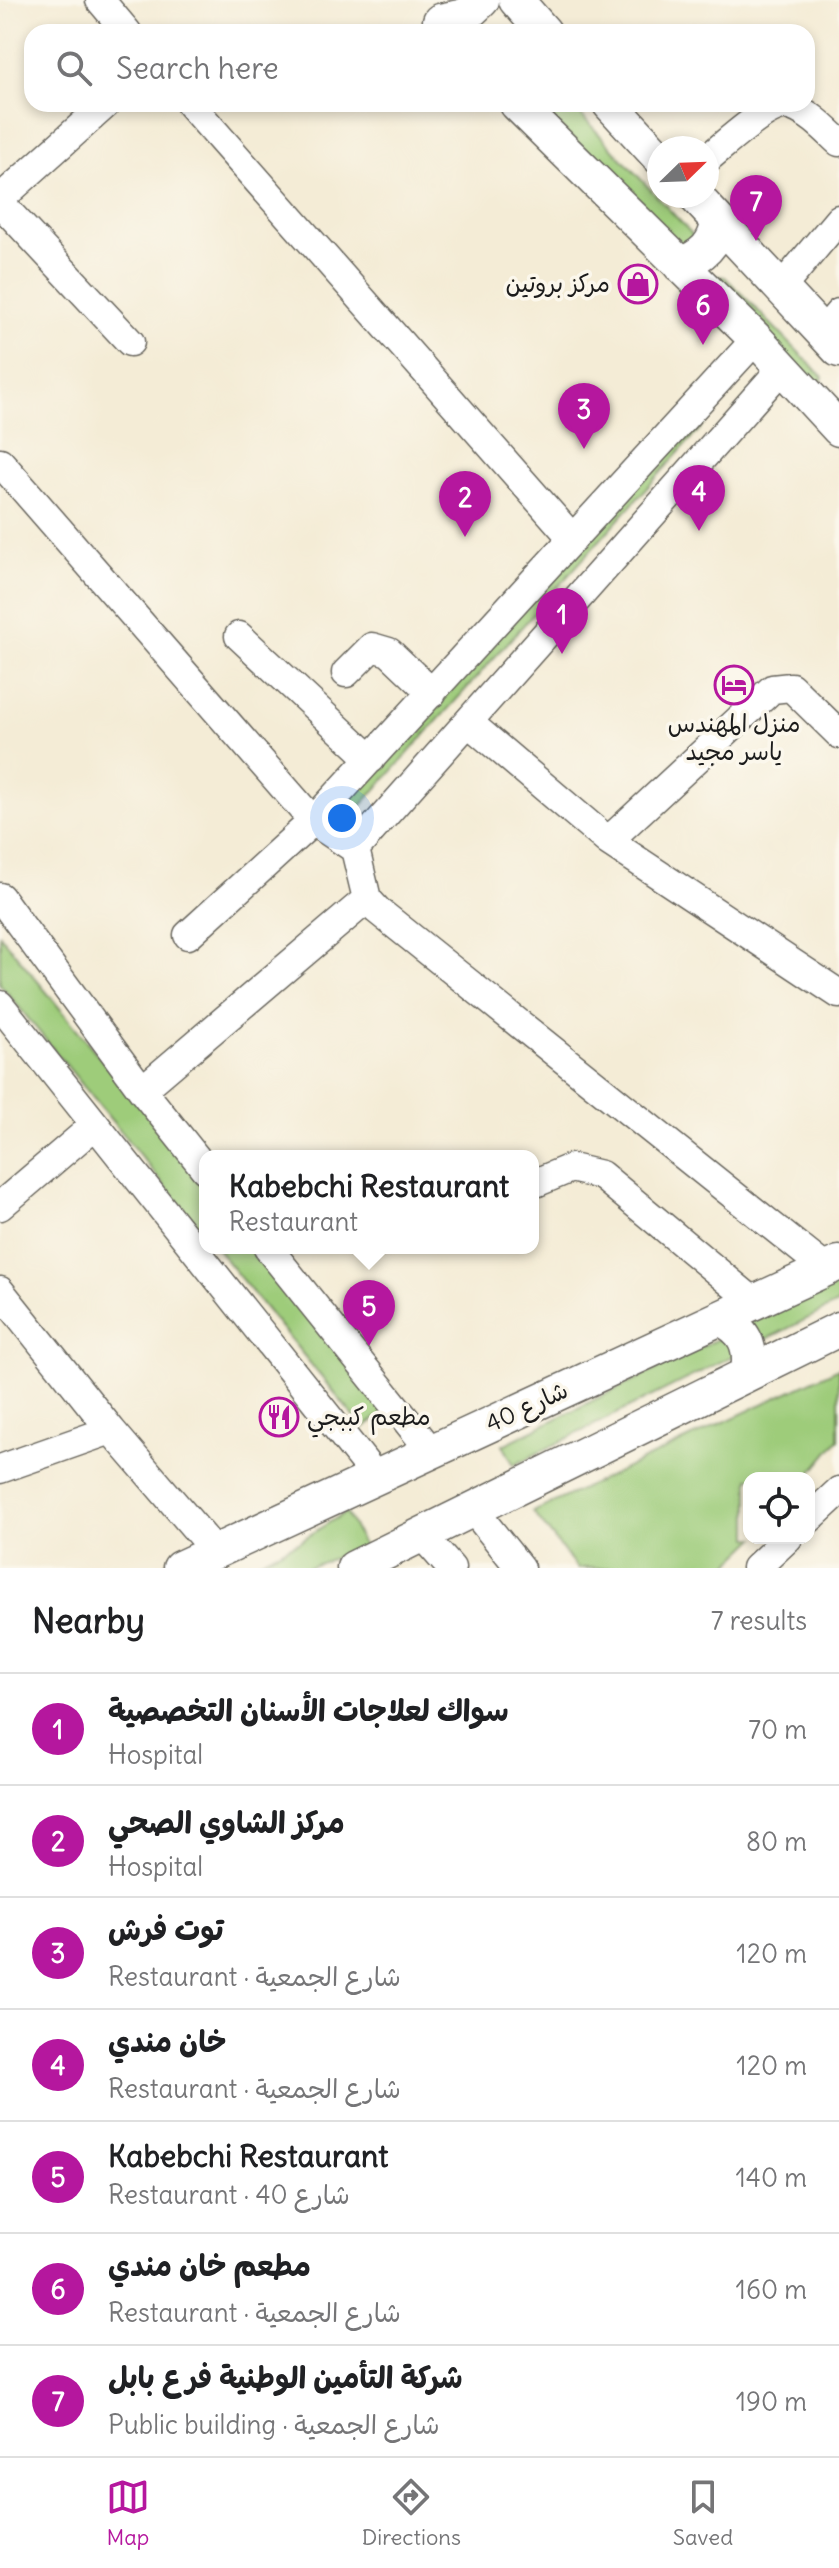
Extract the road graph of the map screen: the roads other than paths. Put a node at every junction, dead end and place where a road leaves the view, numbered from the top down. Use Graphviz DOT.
graph roads {
  1 [pos="100,0"];
  2 [pos="482,0"];
  3 [pos="516,0"];
  4 [pos="437,18"];
  5 [pos="120,24"];
  6 [pos="537,24"];
  7 [pos="97,112"];
  8 [pos="197,112"];
  9 [pos="529,112"];
  10 [pos="617,112"];
  11 [pos="766,112"];
  12 [pos="801,112"];
  13 [pos="839,142"];
  14 [pos="647,144"];
  15 [pos="719,149"];
  16 [pos="0,201"];
  17 [pos="706,208"];
  18 [pos="839,219"];
  19 [pos="718,221"];
  20 [pos="750,255"];
  21 [pos="680,265"];
  22 [pos="781,288"];
  23 [pos="714,298"];
  24 [pos="834,331"];
  25 [pos="756,339"];
  26 [pos="130,342"];
  27 [pos="783,367"];
  28 [pos="839,429"];
  29 [pos="0,462"];
  30 [pos="573,539"];
  31 [pos="239,636"];
  32 [pos="346,673"];
  33 [pos="432,693"];
  34 [pos="468,722"];
  35 [pos="839,734"];
  36 [pos="371,759"];
  37 [pos="313,821"];
  38 [pos="608,841"];
  39 [pos="355,849"];
  40 [pos="0,897"];
  41 [pos="367,899"];
  42 [pos="188,935"];
  43 [pos="839,994"];
  44 [pos="0,1005"];
  45 [pos="142,1090"];
  46 [pos="95,1125"];
  47 [pos="199,1161"];
  48 [pos="539,1181"];
  49 [pos="0,1206"];
  50 [pos="273,1254"];
  51 [pos="832,1266"];
  52 [pos="0,1291"];
  53 [pos="754,1302"];
  54 [pos="720,1318"];
  55 [pos="839,1329"];
  56 [pos="748,1373"];
  57 [pos="111,1430"];
  58 [pos="431,1451"];
  59 [pos="0,1469"];
  60 [pos="376,1477"];
  61 [pos="839,1491"];
  62 [pos="472,1508"];
  63 [pos="815,1513"];
  64 [pos="421,1534"];
  65 [pos="782,1544"];
  66 [pos="215,1551"];
  67 [pos="761,1566"];
  68 [pos="180,1568"];
  69 [pos="354,1568"];
  70 [pos="451,1568"];
  71 [pos="520,1568"];
  1 -- 5 [label="street"];
  2 -- 4 [label="main road"];
  3 -- 6 [label="main road"];
  7 -- 16 [label="street"];
  8 -- 30 [label="street"];
  9 -- 21 [label="main road"];
  10 -- 14 [label="main road"];
  11 -- 15 [label="street"];
  12 -- 13 [label="street"];
  16 -- 26 [label="street"];
  17 -- 19 [label="main road"];
  18 -- 22 [label="street"];
  19 -- 20 [label="main road"];
  19 -- 21 [label="main road"];
  20 -- 22 [label="main road"];
  20 -- 23 [label="main road"];
  21 -- 23 [label="main road"];
  22 -- 24 [label="main road"];
  23 -- 25 [label="main road"];
  25 -- 27 [label="main road"];
  25 -- 30 [label="street"];
  27 -- 28 [label="main road"];
  27 -- 34 [label="street"];
  29 -- 37 [label="street"];
  30 -- 33 [label="street"];
  31 -- 36 [label="street"];
  32 -- 33 [label="street"];
  33 -- 36 [label="street"];
  34 -- 38 [label="street"];
  34 -- 39 [label="street"];
  35 -- 38 [label="street"];
  36 -- 37 [label="street"];
  37 -- 39 [label="street"];
  37 -- 42 [label="street"];
  38 -- 43 [label="street"];
  39 -- 41 [label="street"];
  40 -- 45 [label="street"];
  41 -- 45 [label="street"];
  41 -- 51 [label="street"];
  44 -- 46 [label="street"];
  45 -- 47 [label="street"];
  46 -- 49 [label="street"];
  46 -- 60 [label="street"];
  48 -- 53 [label="street"];
  50 -- 58 [label="street"];
  51 -- 53 [label="main road, شارع 40"];
  52 -- 57 [label="street"];
  53 -- 54 [label="main road, شارع 40"];
  54 -- 56 [label="main road"];
  54 -- 58 [label="main road, شارع 40"];
  55 -- 56 [label="main road"];
  56 -- 62 [label="main road"];
  57 -- 59 [label="street"];
  57 -- 66 [label="street"];
  58 -- 60 [label="main road, شارع 40"];
  60 -- 66 [label="main road, شارع 40"];
  61 -- 63 [label="street"];
  62 -- 64 [label="main road"];
  62 -- 71 [label="street"];
  64 -- 69 [label="main road"];
  64 -- 70 [label="street"];
  65 -- 67 [label="street"];
  66 -- 68 [label="main road, شارع 40"];
}
